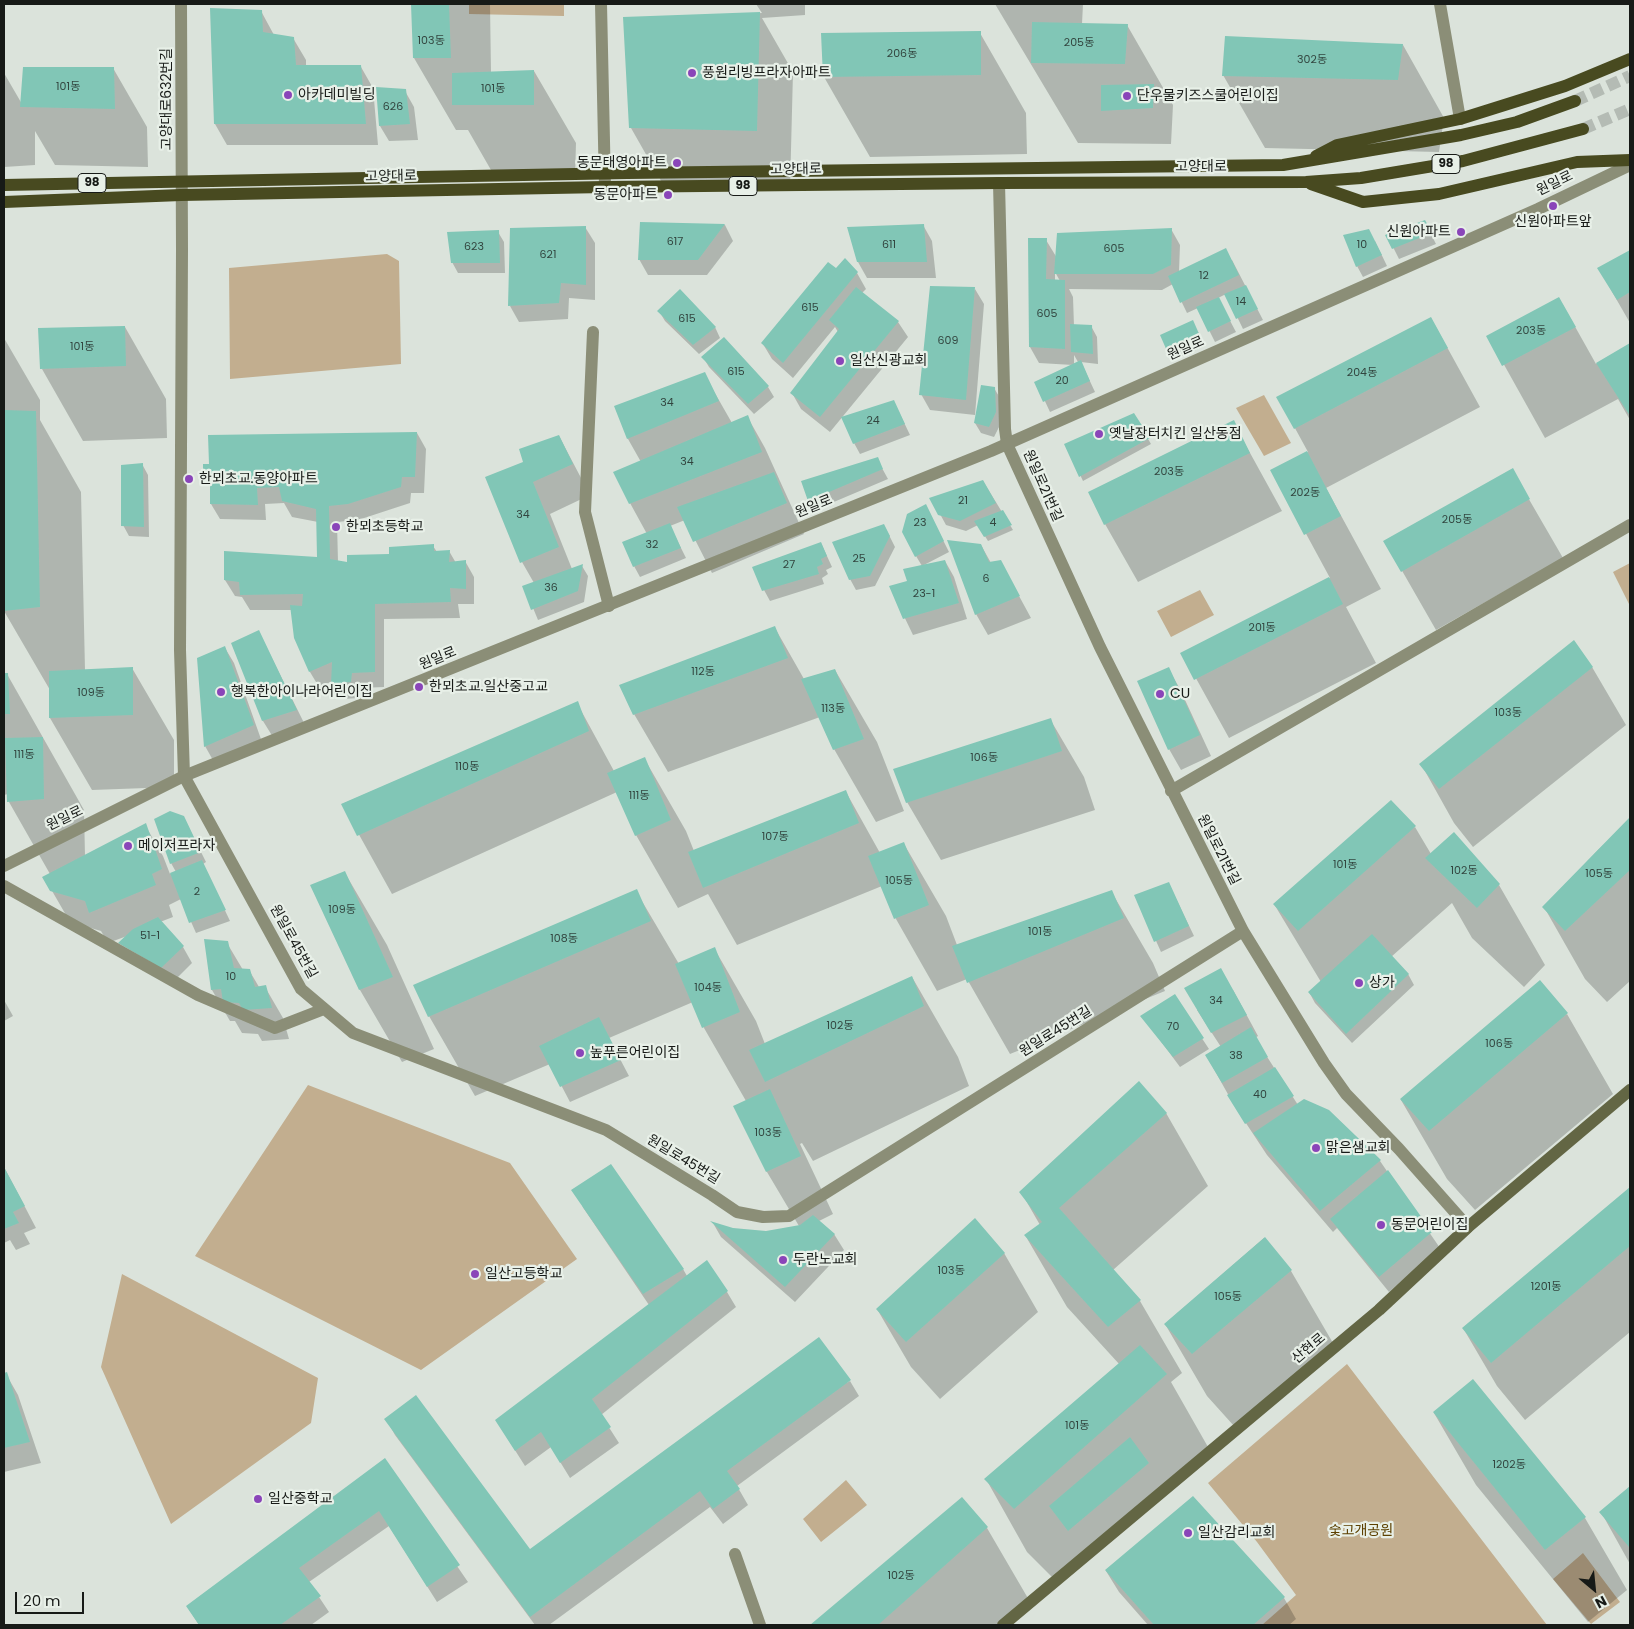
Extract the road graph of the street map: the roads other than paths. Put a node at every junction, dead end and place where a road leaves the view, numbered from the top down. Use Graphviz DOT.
graph roads {
  1 [pos="181,4"];
  2 [pos="601,4"];
  3 [pos="1440,4"];
  4 [pos="1630,59"];
  5 [pos="1576,101"];
  6 [pos="1460,119"];
  7 [pos="1582,129"];
  8 [pos="1630,160"];
  9 [pos="1306,162"];
  10 [pos="1630,165"];
  11 [pos="605,173"];
  12 [pos="181,182"];
  13 [pos="999,182"];
  14 [pos="1306,182"];
  15 [pos="4,185"];
  16 [pos="605,187"];
  17 [pos="181,195"];
  18 [pos="4,202"];
  19 [pos="593,332"];
  20 [pos="1007,444"];
  21 [pos="1630,525"];
  22 [pos="608,606"];
  23 [pos="184,776"];
  24 [pos="1171,791"];
  25 [pos="4,866"];
  26 [pos="4,886"];
  27 [pos="1243,931"];
  28 [pos="324,1009"];
  29 [pos="1630,1090"];
  30 [pos="1468,1227"];
  31 [pos="734,1554"];
  32 [pos="760,1625"];
  33 [pos="1003,1625"];
  1 -- 12 [label="street, 고양대로632번길"];
  2 -- 11 [label="street"];
  3 -- 6 [label="street"];
  4 -- 6 [label="main road"];
  5 -- 9 [label="main road, 고양대로 / 98"];
  6 -- 9 [label="main road"];
  7 -- 14 [label="main road, 고양대로 / 98"];
  8 -- 14 [label="main road"];
  9 -- 11 [label="main road, 고양대로 / 98"];
  10 -- 20 [label="street, 원일로"];
  11 -- 12 [label="main road, 고양대로 / 98"];
  11 -- 16 [label="street"];
  12 -- 15 [label="main road, 고양대로 / 98"];
  12 -- 17 [label="street, 고양대로632번길"];
  13 -- 14 [label="main road, 고양대로 / 98"];
  13 -- 16 [label="main road, 고양대로 / 98"];
  13 -- 20 [label="street, 원일로21번길"];
  16 -- 17 [label="main road, 고양대로 / 98"];
  17 -- 18 [label="main road, 고양대로 / 98"];
  17 -- 23 [label="street, 고양대로632번길"];
  19 -- 22 [label="street"];
  20 -- 22 [label="street, 원일로"];
  20 -- 24 [label="street, 원일로21번길"];
  21 -- 24 [label="street"];
  22 -- 23 [label="street, 원일로"];
  23 -- 25 [label="street, 원일로"];
  23 -- 28 [label="street, 원일로45번길"];
  24 -- 27 [label="street, 원일로21번길"];
  26 -- 28 [label="street"];
  27 -- 28 [label="street, 원일로45번길"];
  27 -- 30 [label="street, 원일로21번길"];
  29 -- 30 [label="main road, 산현로"];
  30 -- 33 [label="main road, 산현로"];
  31 -- 32 [label="street"];
}
